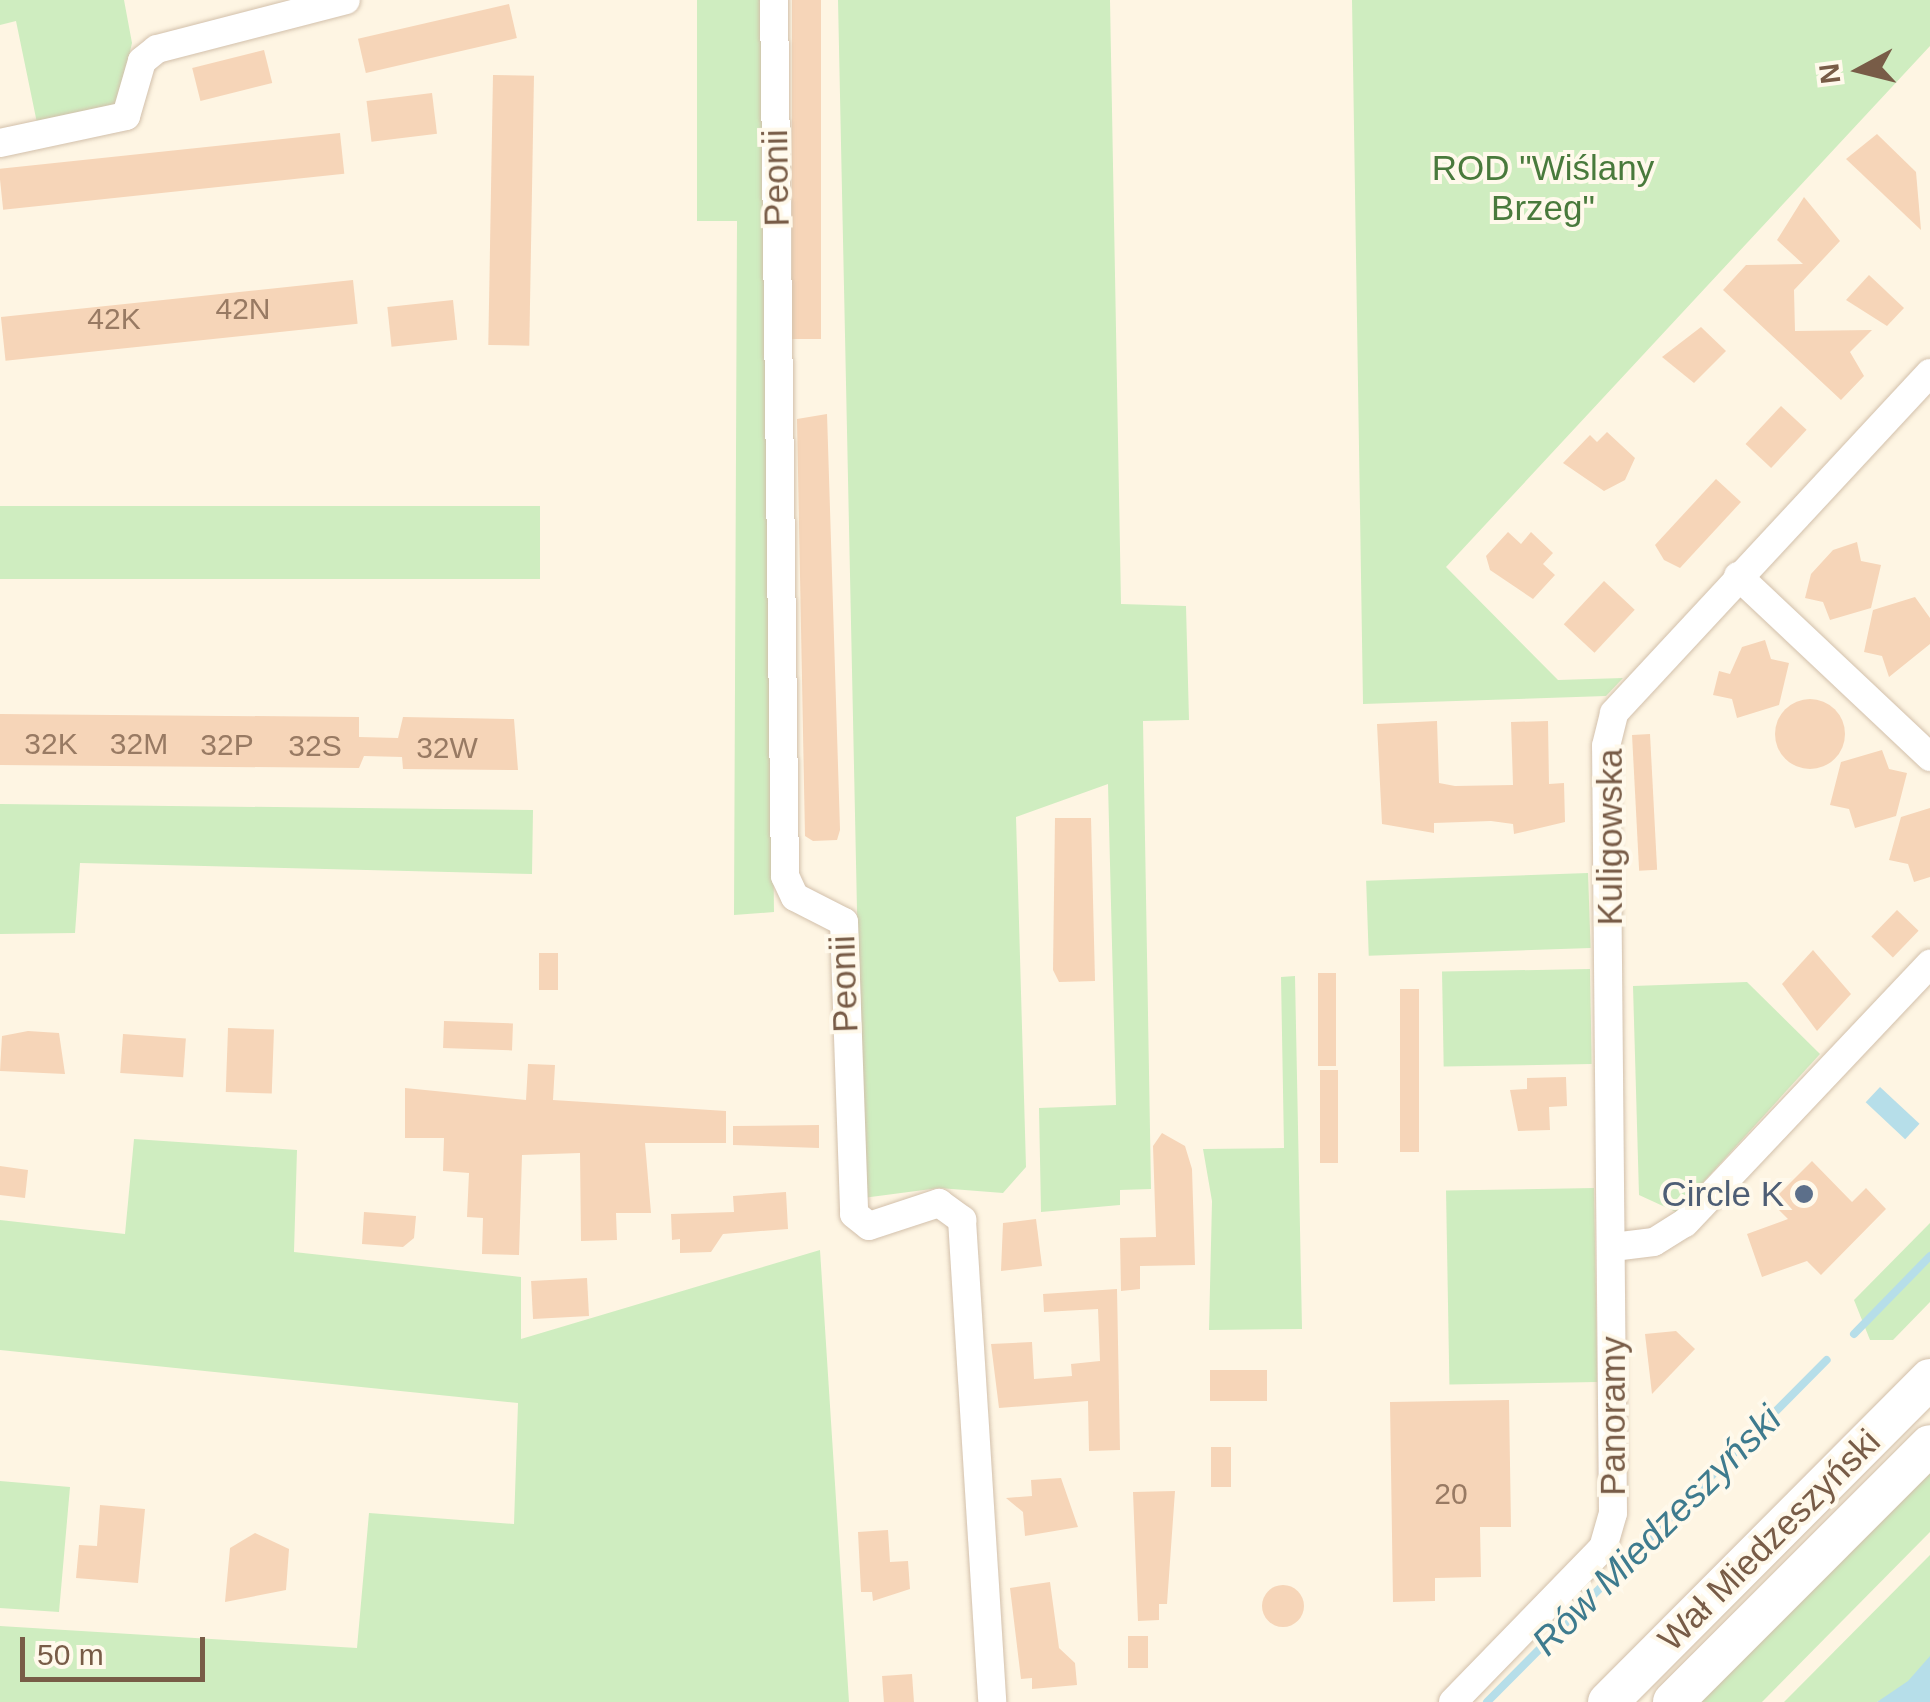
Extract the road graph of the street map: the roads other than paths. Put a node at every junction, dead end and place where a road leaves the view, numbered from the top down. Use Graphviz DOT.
graph roads {
  1 [pos="346,0"];
  2 [pos="774,0"];
  3 [pos="0,143"];
  4 [pos="1930,373"];
  5 [pos="1738,576"];
  6 [pos="1930,756"];
  7 [pos="1930,964"];
  8 [pos="1613,1247"];
  9 [pos="1930,1379"];
  10 [pos="1930,1445"];
  11 [pos="992,1702"];
  12 [pos="1453,1702"];
  13 [pos="1608,1702"];
  14 [pos="1674,1702"];
  1 -- 3 [label="street"];
  2 -- 11 [label="street, Peonii"];
  4 -- 5 [label="street, Kuligowska"];
  5 -- 6 [label="street"];
  5 -- 8 [label="street, Kuligowska"];
  7 -- 8 [label="street"];
  8 -- 12 [label="street, Panoramy"];
  9 -- 13 [label="main road, Wał Miedzeszyński"];
  10 -- 14 [label="main road, Wał Miedzeszyński"];
}
